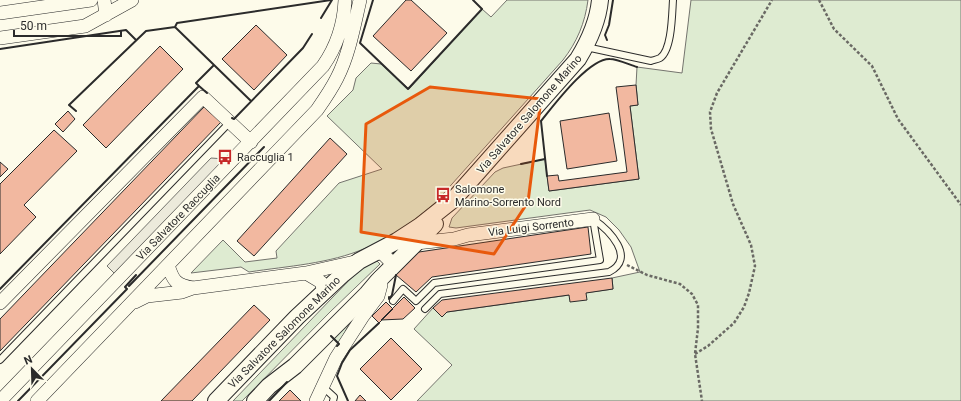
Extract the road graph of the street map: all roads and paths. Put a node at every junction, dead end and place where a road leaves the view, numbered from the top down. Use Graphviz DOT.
graph roads {
  1 [pos="91,0"];
  2 [pos="104,0"];
  3 [pos="132,0"];
  4 [pos="345,0"];
  5 [pos="360,0"];
  6 [pos="600,0"];
  7 [pos="673,0"];
  8 [pos="772,0"];
  9 [pos="819,0"];
  10 [pos="0,13"];
  11 [pos="106,15"];
  12 [pos="0,38"];
  13 [pos="586,47"];
  14 [pos="230,122"];
  15 [pos="251,142"];
  16 [pos="961,205"];
  17 [pos="593,219"];
  18 [pos="426,224"];
  19 [pos="468,235"];
  20 [pos="416,243"];
  21 [pos="387,259"];
  22 [pos="359,261"];
  23 [pos="620,262"];
  24 [pos="168,265"];
  25 [pos="306,273"];
  26 [pos="378,281"];
  27 [pos="193,288"];
  28 [pos="324,291"];
  29 [pos="393,301"];
  30 [pos="0,303"];
  31 [pos="132,303"];
  32 [pos="425,309"];
  33 [pos="695,354"];
  34 [pos="0,360"];
  35 [pos="323,387"];
  36 [pos="0,401"];
  37 [pos="37,401"];
  38 [pos="216,401"];
  39 [pos="255,401"];
  40 [pos="316,401"];
  41 [pos="333,401"];
  42 [pos="702,401"];
  1 -- 10 [label="street"];
  2 -- 11 [label="street"];
  3 -- 11 [label="street"];
  4 -- 15 [label="street, Via Salvatore Raccuglia"];
  5 -- 24 [label="street"];
  6 -- 13 [label="street, Via Salvatore Salomone Marino"];
  7 -- 13 [label="lane"];
  8 -- 33 [label="path"];
  9 -- 16 [label="path"];
  11 -- 12 [label="street"];
  13 -- 18 [label="street, Via Salvatore Salomone Marino"];
  14 -- 15 [label="street"];
  14 -- 30 [label="street"];
  14 -- 34 [label="lane"];
  15 -- 36 [label="street, Via Salvatore Raccuglia"];
  17 -- 19 [label="street, Via Luigi Sorrento"];
  17 -- 23 [label="lane"];
  17 -- 29 [label="lane"];
  18 -- 19 [label="street"];
  18 -- 20 [label="street, Via Salvatore Salomone Marino"];
  18 -- 21 [label="street, Via Salvatore Salomone Marino"];
  19 -- 20 [label="street"];
  20 -- 21 [label="street, Via Salvatore Salomone Marino"];
  21 -- 22 [label="street, Via Salvatore Salomone Marino"];
  21 -- 26 [label="street, Via Salvatore Salomone Marino"];
  22 -- 25 [label="street"];
  22 -- 28 [label="street, Via Salvatore Salomone Marino"];
  23 -- 32 [label="lane"];
  23 -- 33 [label="path"];
  24 -- 27 [label="street"];
  24 -- 31 [label="street"];
  25 -- 27 [label="street"];
  25 -- 28 [label="street"];
  26 -- 35 [label="street"];
  26 -- 39 [label="street, Via Salvatore Salomone Marino"];
  27 -- 31 [label="street"];
  28 -- 38 [label="street, Via Salvatore Salomone Marino"];
  31 -- 37 [label="street"];
  33 -- 42 [label="path"];
  35 -- 40 [label="street"];
  35 -- 41 [label="lane"];
}
